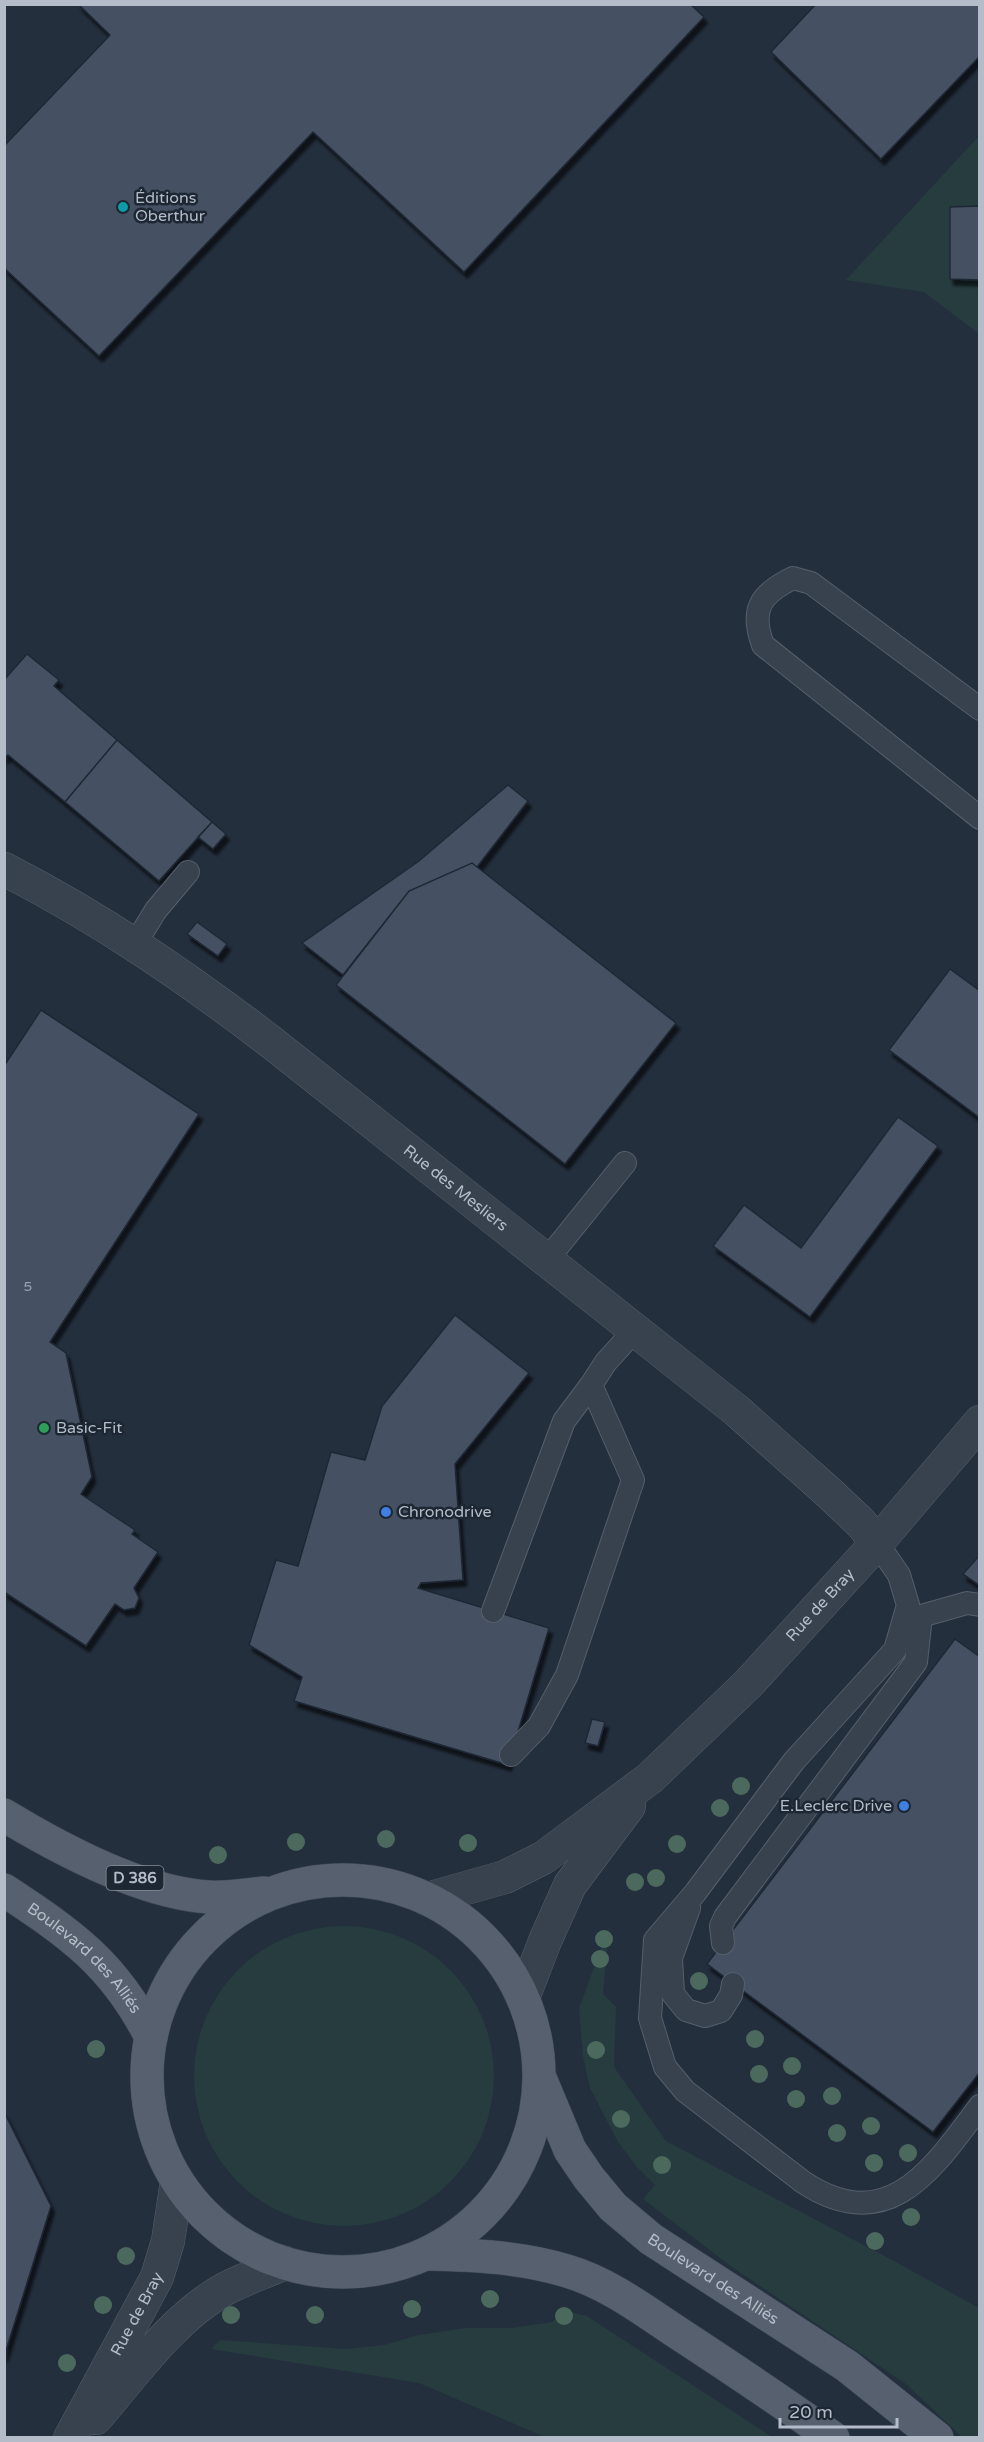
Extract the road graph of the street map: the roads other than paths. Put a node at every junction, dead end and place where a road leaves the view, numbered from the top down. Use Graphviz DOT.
graph roads {
  1 [pos="980,709"];
  2 [pos="980,819"];
  3 [pos="4,869"];
  4 [pos="188,872"];
  5 [pos="135,944"];
  6 [pos="625,1163"];
  7 [pos="546,1261"];
  8 [pos="635,1330"];
  9 [pos="591,1385"];
  10 [pos="980,1422"];
  11 [pos="877,1543"];
  12 [pos="980,1605"];
  13 [pos="493,1611"];
  14 [pos="914,1611"];
  15 [pos="512,1755"];
  16 [pos="650,1778"];
  17 [pos="4,1815"];
  18 [pos="4,1890"];
  19 [pos="278,1892"];
  20 [pos="695,1893"];
  21 [pos="427,1899"];
  22 [pos="723,1943"];
  23 [pos="733,1984"];
  24 [pos="523,1998"];
  25 [pos="151,2037"];
  26 [pos="539,2076"];
  27 [pos="980,2106"];
  28 [pos="177,2181"];
  29 [pos="427,2253"];
  30 [pos="285,2263"];
  31 [pos="70,2438"];
  32 [pos="79,2438"];
  33 [pos="833,2438"];
  34 [pos="937,2438"];
  1 -- 2 [label="lane"];
  3 -- 5 [label="street, Rue des Mesliers"];
  4 -- 5 [label="lane"];
  5 -- 7 [label="street, Rue des Mesliers"];
  6 -- 7 [label="lane"];
  7 -- 8 [label="street, Rue des Mesliers"];
  8 -- 9 [label="lane"];
  8 -- 11 [label="street, Rue des Mesliers"];
  9 -- 13 [label="lane"];
  9 -- 15 [label="lane"];
  10 -- 11 [label="street, Rue de Bray"];
  11 -- 14 [label="lane"];
  11 -- 16 [label="street, Rue de Bray"];
  12 -- 14 [label="lane"];
  14 -- 20 [label="lane"];
  14 -- 22 [label="lane"];
  16 -- 21 [label="street, Rue de Bray"];
  16 -- 24 [label="street, Rue de Bray"];
  17 -- 19 [label="main road, D 386"];
  18 -- 25 [label="main road, Boulevard des Alliés"];
  19 -- 21 [label="main road"];
  19 -- 25 [label="main road"];
  20 -- 23 [label="lane"];
  20 -- 27 [label="lane"];
  21 -- 24 [label="main road"];
  24 -- 26 [label="main road"];
  25 -- 28 [label="main road"];
  26 -- 29 [label="main road"];
  26 -- 34 [label="main road, Boulevard des Alliés"];
  28 -- 30 [label="main road"];
  28 -- 31 [label="street, Rue de Bray"];
  29 -- 30 [label="main road"];
  29 -- 33 [label="main road"];
  30 -- 32 [label="street, Rue de Bray"];
}
